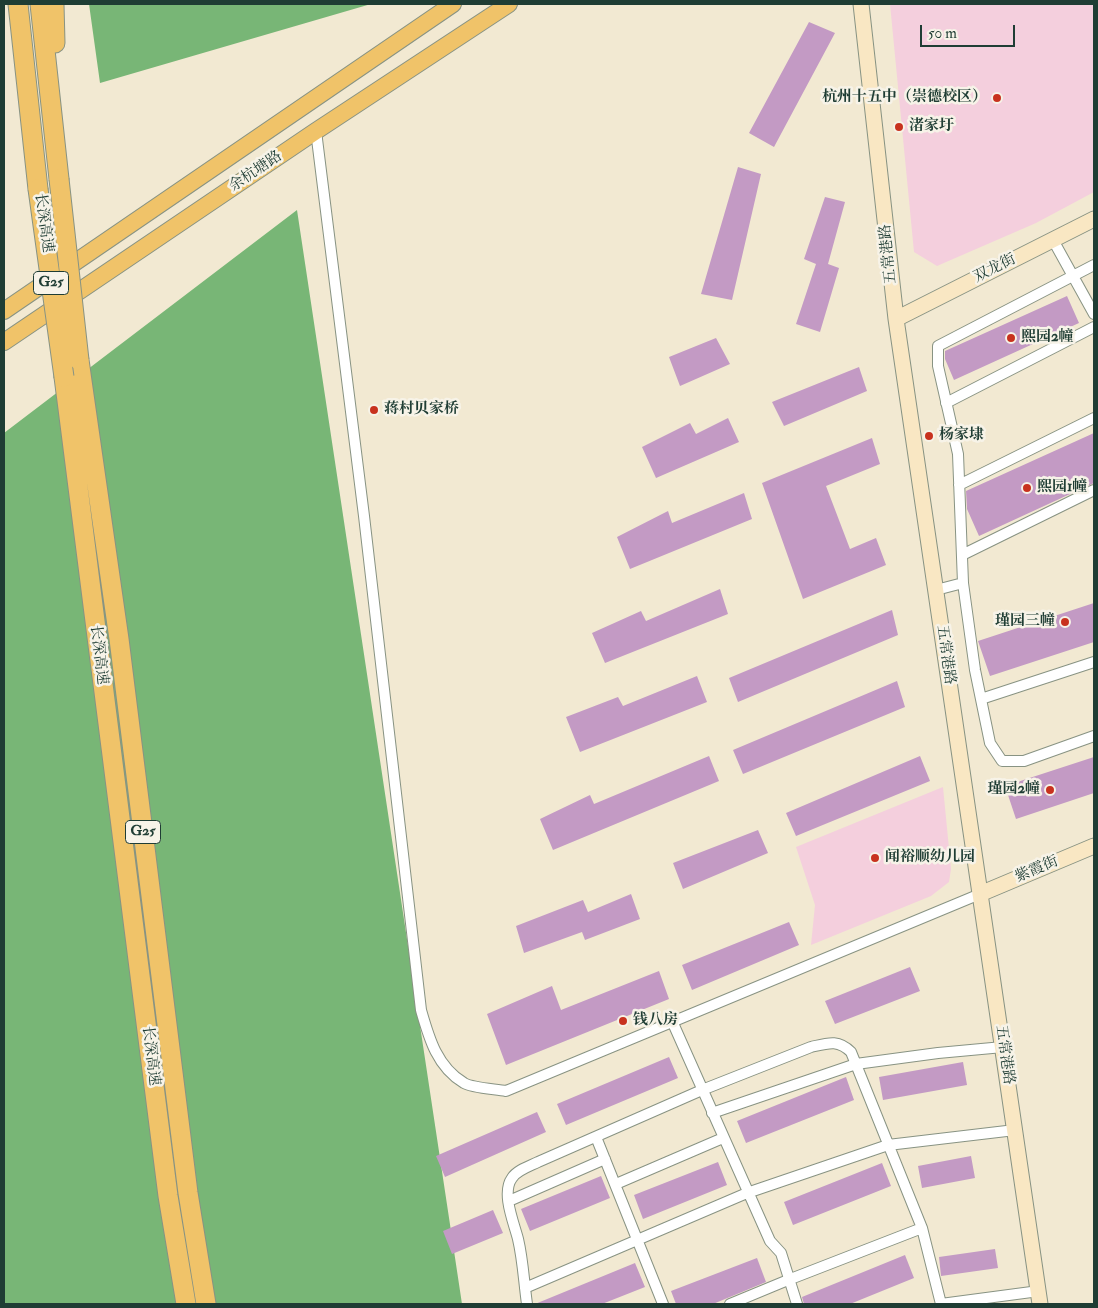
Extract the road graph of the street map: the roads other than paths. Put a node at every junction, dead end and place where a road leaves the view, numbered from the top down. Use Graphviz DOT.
graph roads {
  1 [pos="8,4"];
  2 [pos="18,4"];
  3 [pos="40,4"];
  4 [pos="54,4"];
  5 [pos="453,4"];
  6 [pos="509,4"];
  7 [pos="861,4"];
  8 [pos="316,131"];
  9 [pos="34,147"];
  10 [pos="56,150"];
  11 [pos="1094,219"];
  12 [pos="1053,240"];
  13 [pos="1094,265"];
  14 [pos="1073,276"];
  15 [pos="4,312"];
  16 [pos="1094,314"];
  17 [pos="896,319"];
  18 [pos="1094,327"];
  19 [pos="4,342"];
  20 [pos="946,403"];
  21 [pos="1094,418"];
  22 [pos="959,485"];
  23 [pos="1094,490"];
  24 [pos="962,555"];
  25 [pos="963,583"];
  26 [pos="936,590"];
  27 [pos="1094,662"];
  28 [pos="981,700"];
  29 [pos="1094,736"];
  30 [pos="1094,846"];
  31 [pos="980,894"];
  32 [pos="672,1022"];
  33 [pos="1003,1047"];
  34 [pos="856,1064"];
  35 [pos="702,1090"];
  36 [pos="712,1113"];
  37 [pos="1015,1130"];
  38 [pos="596,1136"];
  39 [pos="723,1138"];
  40 [pos="888,1145"];
  41 [pos="605,1159"];
  42 [pos="616,1184"];
  43 [pos="748,1193"];
  44 [pos="509,1201"];
  45 [pos="922,1228"];
  46 [pos="638,1239"];
  47 [pos="788,1280"];
  48 [pos="525,1288"];
  49 [pos="1040,1298"];
  50 [pos="186,1304"];
  51 [pos="206,1304"];
  52 [pos="527,1304"];
  53 [pos="663,1304"];
  54 [pos="730,1304"];
  55 [pos="797,1304"];
  1 -- 9 [label="highway"];
  2 -- 9 [label="highway, 长深高速 / G25"];
  3 -- 10 [label="highway, 长深高速 / G25"];
  4 -- 10 [label="highway"];
  5 -- 15 [label="main road, 余杭塘路"];
  6 -- 8 [label="main road, 余杭塘路"];
  7 -- 17 [label="street, 五常港路"];
  8 -- 19 [label="main road, 余杭塘路"];
  8 -- 32 [label="street"];
  9 -- 50 [label="highway, 长深高速 / G25, bridge"];
  10 -- 51 [label="highway, 长深高速 / G25, bridge"];
  11 -- 12 [label="street, 双龙街"];
  12 -- 14 [label="street"];
  12 -- 17 [label="street, 双龙街"];
  13 -- 14 [label="street"];
  14 -- 16 [label="street"];
  14 -- 20 [label="street"];
  17 -- 26 [label="street, 五常港路"];
  18 -- 20 [label="street"];
  20 -- 22 [label="street"];
  21 -- 22 [label="street"];
  22 -- 24 [label="street"];
  23 -- 24 [label="street"];
  24 -- 25 [label="street"];
  25 -- 26 [label="street"];
  25 -- 28 [label="street"];
  26 -- 31 [label="street, 五常港路"];
  27 -- 28 [label="street"];
  28 -- 29 [label="street"];
  30 -- 31 [label="street, 紫霞街"];
  31 -- 32 [label="street"];
  31 -- 33 [label="street, 五常港路"];
  32 -- 35 [label="street"];
  33 -- 34 [label="street"];
  33 -- 37 [label="street, 五常港路"];
  34 -- 35 [label="street"];
  34 -- 36 [label="street"];
  34 -- 40 [label="street"];
  35 -- 36 [label="street"];
  35 -- 38 [label="street"];
  36 -- 39 [label="street"];
  37 -- 40 [label="street"];
  37 -- 49 [label="street, 五常港路"];
  38 -- 41 [label="street"];
  38 -- 44 [label="street"];
  39 -- 42 [label="street"];
  39 -- 43 [label="street"];
  40 -- 43 [label="street"];
  40 -- 45 [label="street"];
  41 -- 42 [label="street"];
  41 -- 44 [label="street"];
  42 -- 46 [label="street"];
  43 -- 46 [label="street"];
  43 -- 47 [label="street"];
  44 -- 48 [label="street"];
  45 -- 47 [label="street"];
  45 -- 49 [label="street"];
  46 -- 48 [label="street"];
  46 -- 53 [label="street"];
  47 -- 54 [label="street"];
  47 -- 55 [label="street"];
  48 -- 52 [label="street"];
}
